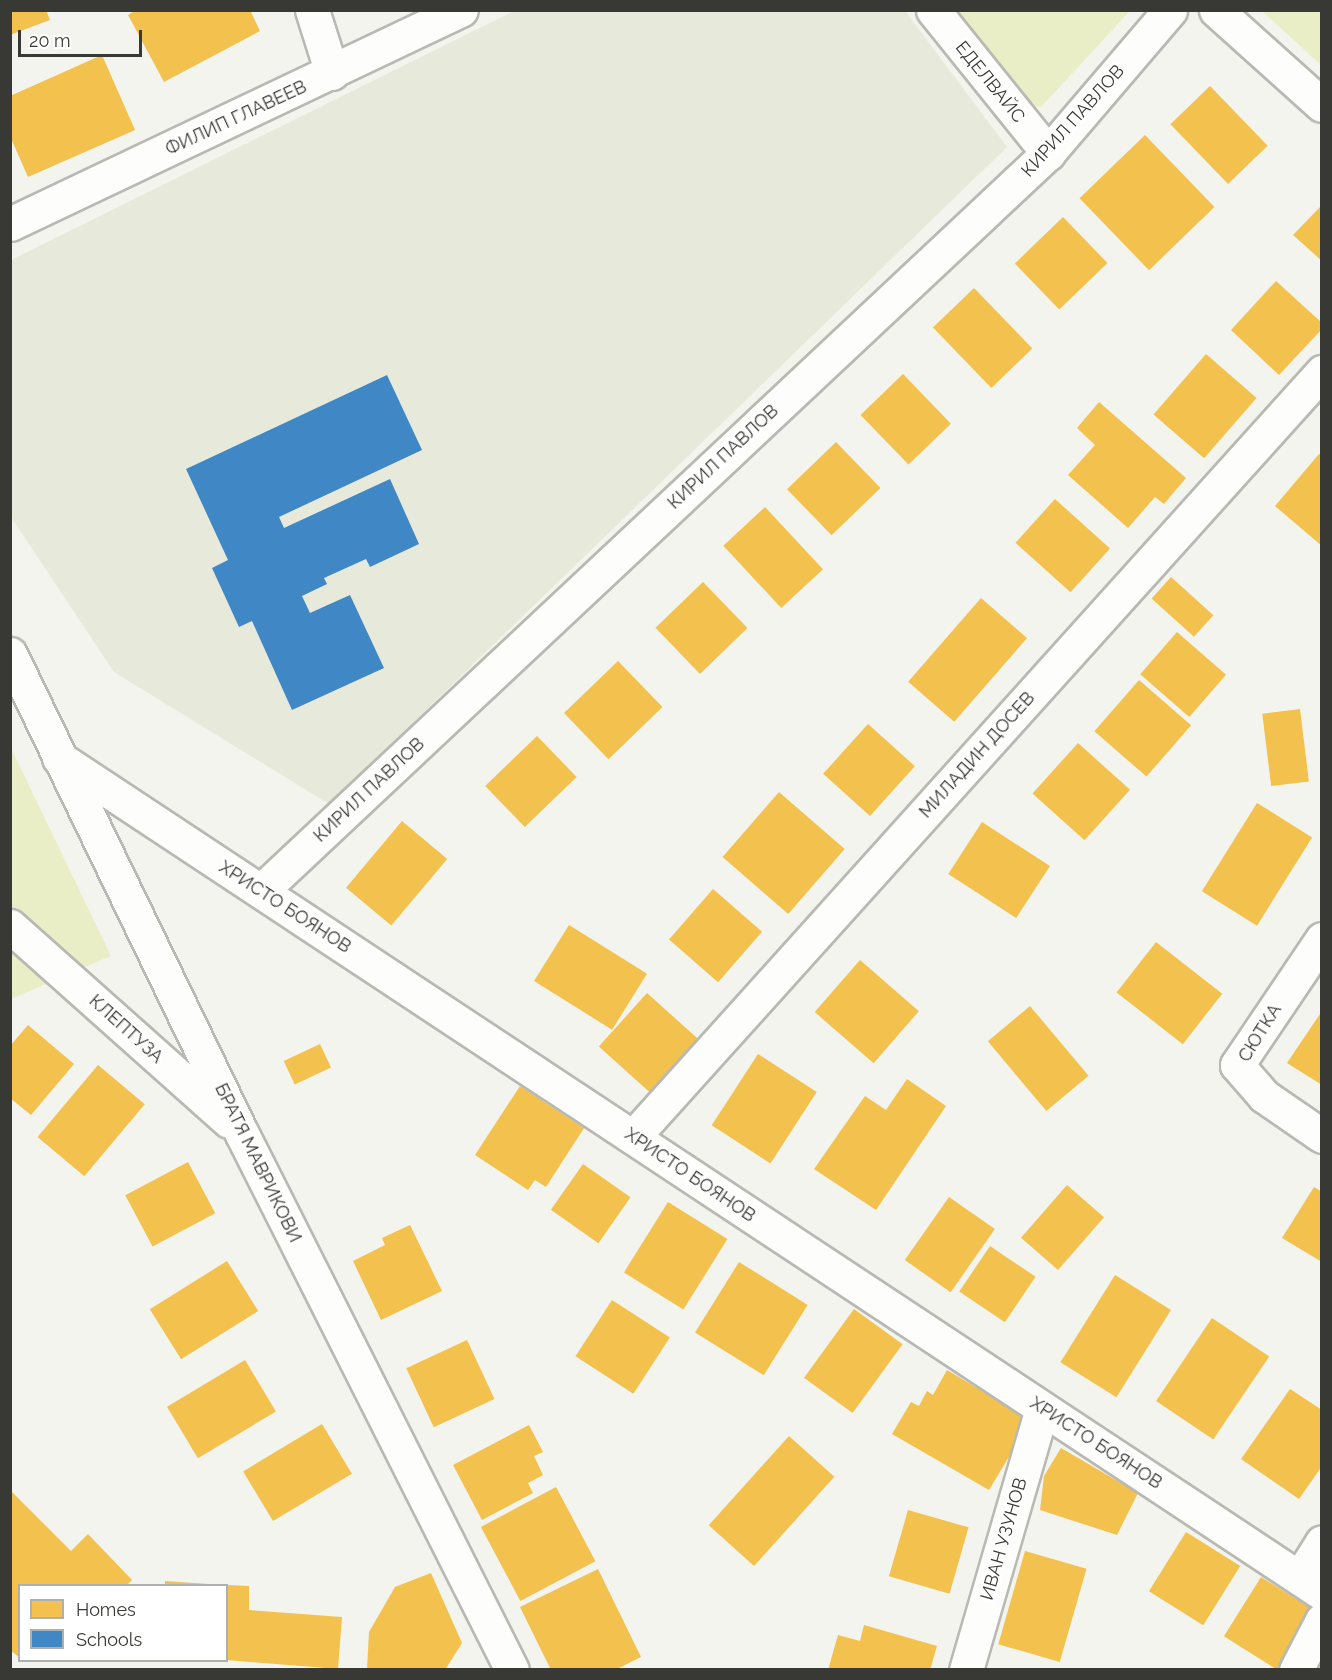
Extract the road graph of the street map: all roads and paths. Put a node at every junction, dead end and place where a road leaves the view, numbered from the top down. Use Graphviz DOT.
graph roads {
  1 [pos="312,10"];
  2 [pos="461,10"];
  3 [pos="933,10"];
  4 [pos="1170,10"];
  5 [pos="1216,10"];
  6 [pos="332,73"];
  7 [pos="1322,105"];
  8 [pos="1048,153"];
  9 [pos="10,224"];
  10 [pos="1322,372"];
  11 [pos="10,654"];
  12 [pos="59,758"];
  13 [pos="261,891"];
  14 [pos="10,926"];
  15 [pos="1322,939"];
  16 [pos="242,1132"];
  17 [pos="1322,1136"];
  18 [pos="633,1137"];
  19 [pos="1042,1409"];
  20 [pos="1322,1542"];
  21 [pos="1311,1585"];
  22 [pos="1322,1620"];
  23 [pos="512,1670"];
  24 [pos="966,1670"];
  25 [pos="1296,1670"];
  1 -- 6 [label="street"];
  2 -- 6 [label="street, ФИЛИП ГЛАВЕЕВ"];
  3 -- 8 [label="street, ЕДЕЛВАЙС"];
  4 -- 8 [label="street, КИРИЛ ПАВЛОВ"];
  5 -- 7 [label="street"];
  6 -- 9 [label="street, ФИЛИП ГЛАВЕЕВ"];
  8 -- 13 [label="street, КИРИЛ ПАВЛОВ"];
  10 -- 18 [label="street, МИЛАДИН ДОСЕВ"];
  11 -- 12 [label="street, БРАТЯ МАВРИКОВИ"];
  12 -- 13 [label="street, ХРИСТО БОЯНОВ"];
  12 -- 16 [label="street, БРАТЯ МАВРИКОВИ"];
  13 -- 18 [label="street, ХРИСТО БОЯНОВ"];
  14 -- 16 [label="street, КЛЕПТУЗА"];
  15 -- 17 [label="street, СЮТКА"];
  16 -- 23 [label="street, БРАТЯ МАВРИКОВИ"];
  18 -- 19 [label="street, ХРИСТО БОЯНОВ"];
  19 -- 21 [label="street, ХРИСТО БОЯНОВ"];
  19 -- 24 [label="street, ИВАН УЗУНОВ"];
  20 -- 21 [label="street"];
  22 -- 25 [label="street"];
}
